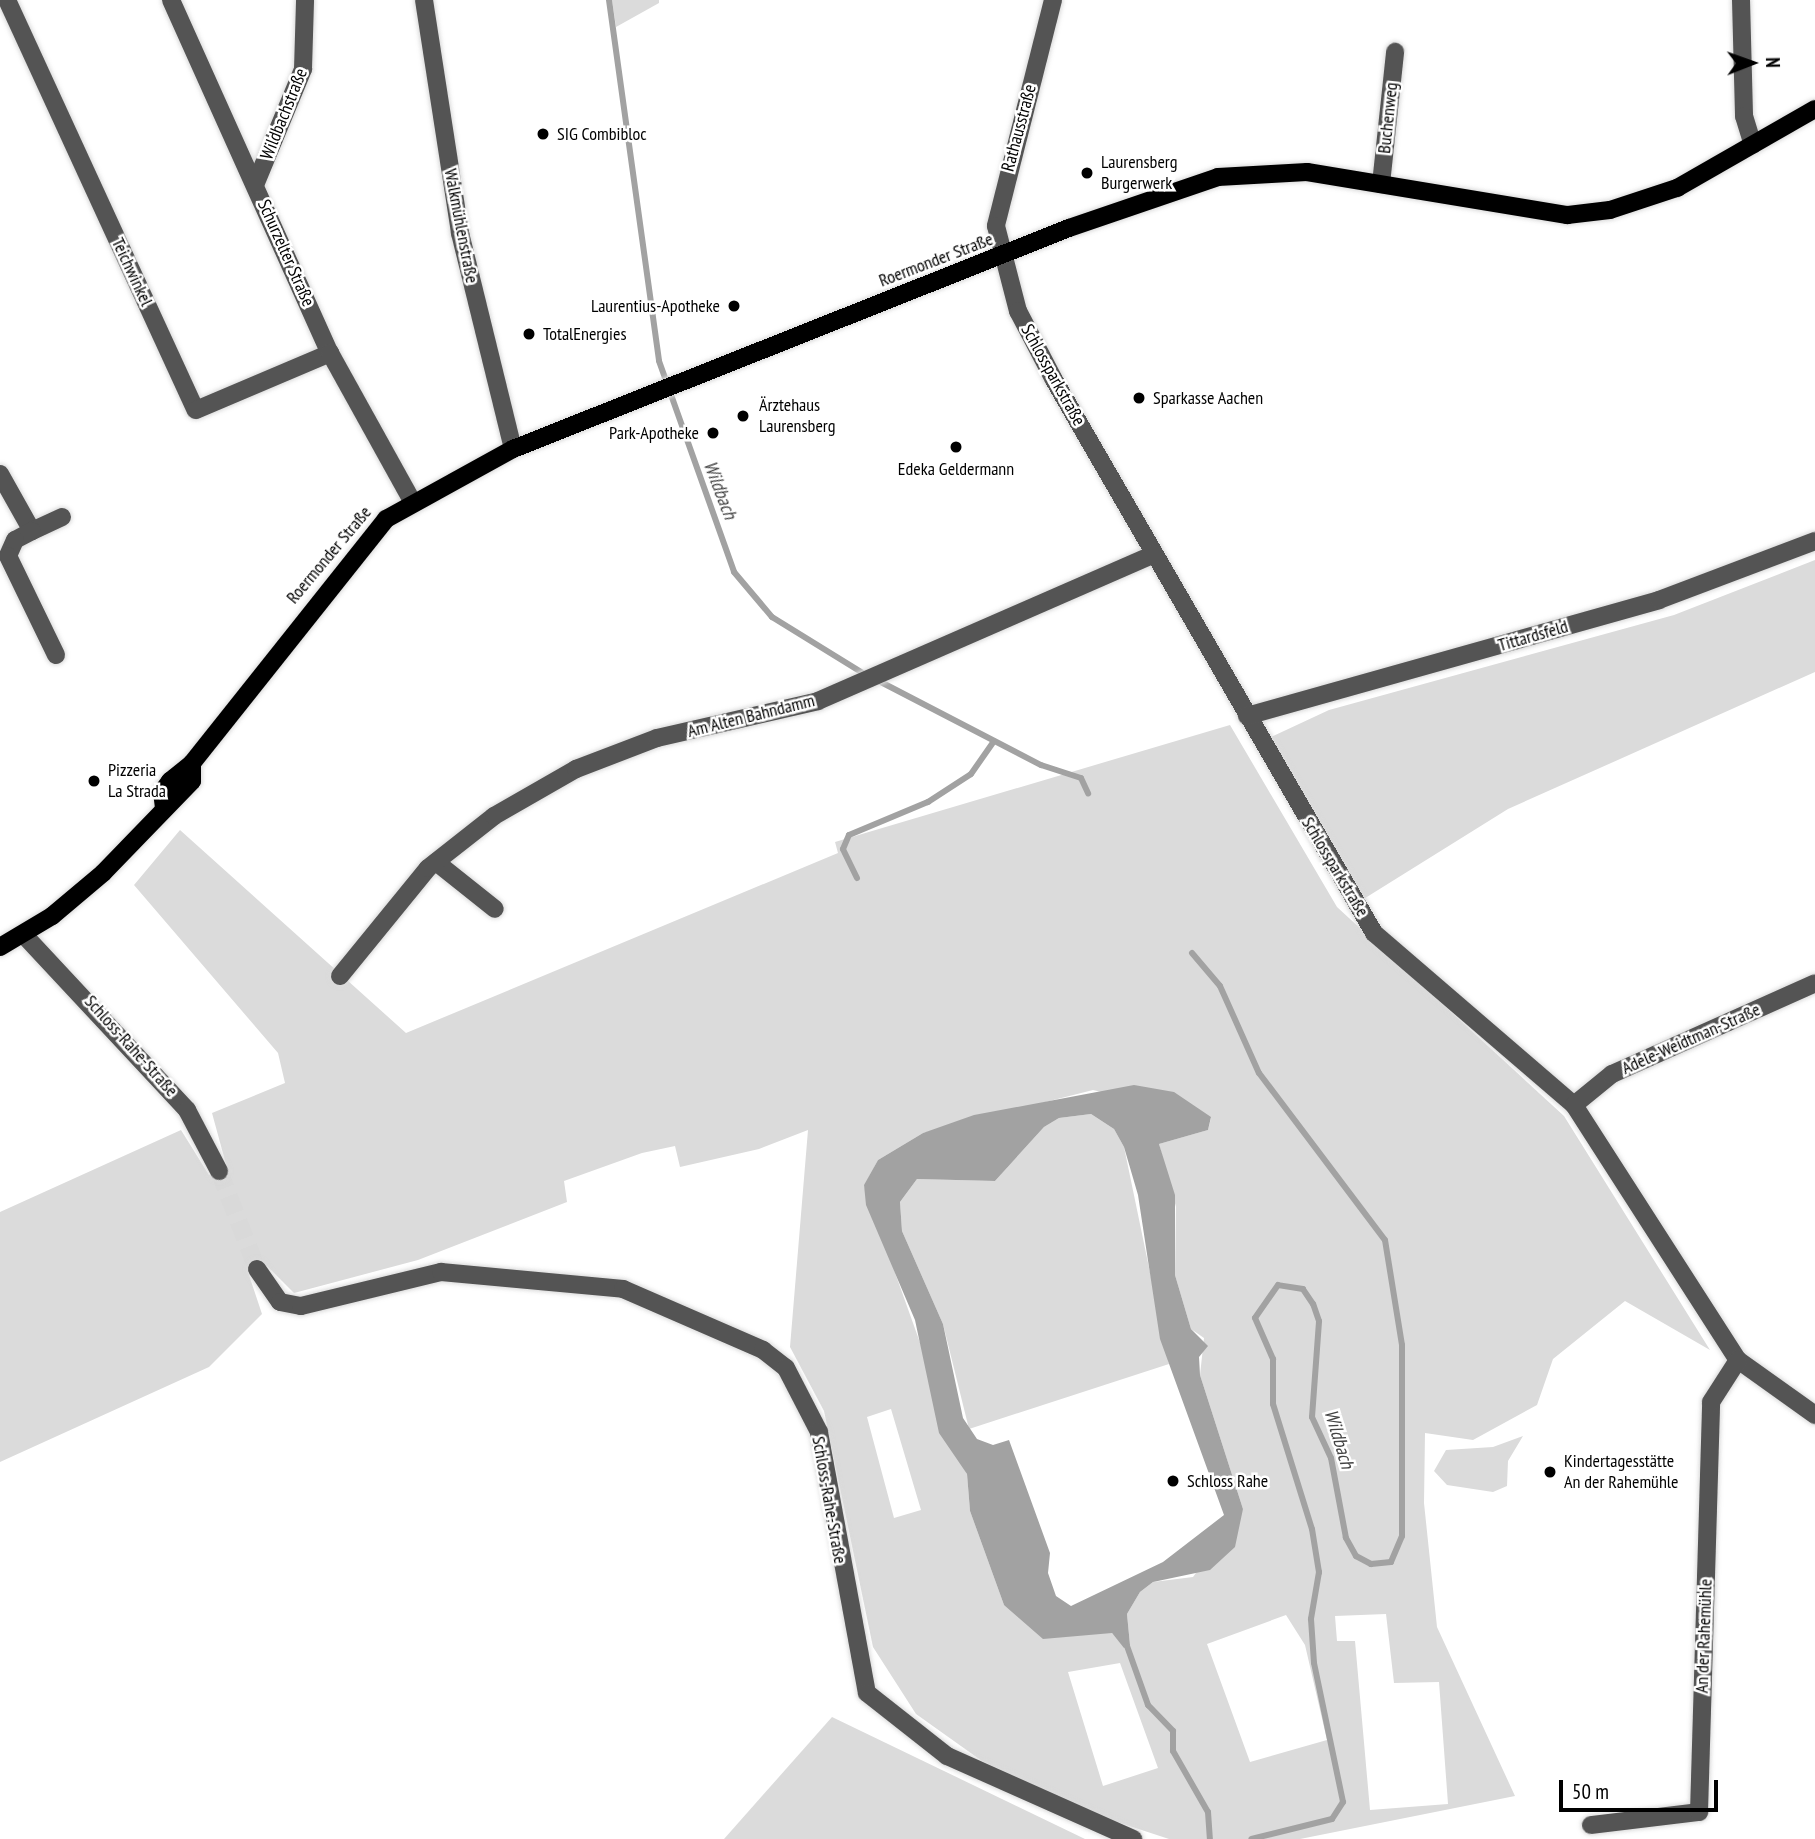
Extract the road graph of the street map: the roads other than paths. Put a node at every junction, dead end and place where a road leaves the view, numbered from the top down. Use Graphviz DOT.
graph roads {
  1 [pos="7,0"];
  2 [pos="171,0"];
  3 [pos="305,0"];
  4 [pos="424,0"];
  5 [pos="1053,0"];
  6 [pos="1741,0"];
  7 [pos="1395,51"];
  8 [pos="1815,109"];
  9 [pos="1753,145"];
  10 [pos="1381,184"];
  11 [pos="255,185"];
  12 [pos="1003,256"];
  13 [pos="330,353"];
  14 [pos="513,449"];
  15 [pos="0,474"];
  16 [pos="412,501"];
  17 [pos="62,517"];
  18 [pos="32,531"];
  19 [pos="1815,541"];
  20 [pos="1154,554"];
  21 [pos="57,655"];
  22 [pos="1247,716"];
  23 [pos="436,862"];
  24 [pos="495,909"];
  25 [pos="24,935"];
  26 [pos="0,947"];
  27 [pos="340,976"];
  28 [pos="1815,984"];
  29 [pos="1574,1105"];
  30 [pos="219,1171"];
  31 [pos="257,1269"];
  32 [pos="1738,1360"];
  33 [pos="1815,1415"];
  34 [pos="1591,1825"];
  35 [pos="1133,1839"];
  1 -- 13 [label="street, Teichwinkel"];
  2 -- 11 [label="street, Schurzelter Straße"];
  3 -- 11 [label="street, Wildbachstraße"];
  4 -- 14 [label="street, Walkmühlenstraße"];
  5 -- 12 [label="street, Rathausstraße"];
  6 -- 9 [label="street"];
  7 -- 10 [label="street, Buchenweg"];
  8 -- 9 [label="main road, Roermonder Straße"];
  9 -- 10 [label="main road, Roermonder Straße"];
  10 -- 12 [label="main road, Roermonder Straße"];
  11 -- 13 [label="street, Schurzelter Straße"];
  12 -- 14 [label="main road, Roermonder Straße"];
  12 -- 20 [label="street, Schlossparkstraße"];
  13 -- 16 [label="street, Schurzelter Straße"];
  14 -- 16 [label="main road, Roermonder Straße"];
  15 -- 18 [label="street"];
  16 -- 25 [label="main road, Roermonder Straße"];
  17 -- 18 [label="street"];
  18 -- 21 [label="street"];
  19 -- 22 [label="street, Tittardsfeld"];
  20 -- 22 [label="street, Schlossparkstraße"];
  20 -- 23 [label="street, Am Alten Bahndamm"];
  22 -- 29 [label="street, Schlossparkstraße"];
  23 -- 24 [label="street"];
  23 -- 27 [label="street, Am Alten Bahndamm"];
  25 -- 26 [label="main road, Roermonder Straße"];
  25 -- 30 [label="street, Schloss-Rahe-Straße"];
  28 -- 29 [label="street, Adele-Weidtman-Straße"];
  29 -- 32 [label="street, Schlossparkstraße"];
  31 -- 35 [label="street, Schloss-Rahe-Straße"];
  32 -- 33 [label="street, Schlossparkstraße"];
  32 -- 34 [label="street, An der Rahemühle"];
}
